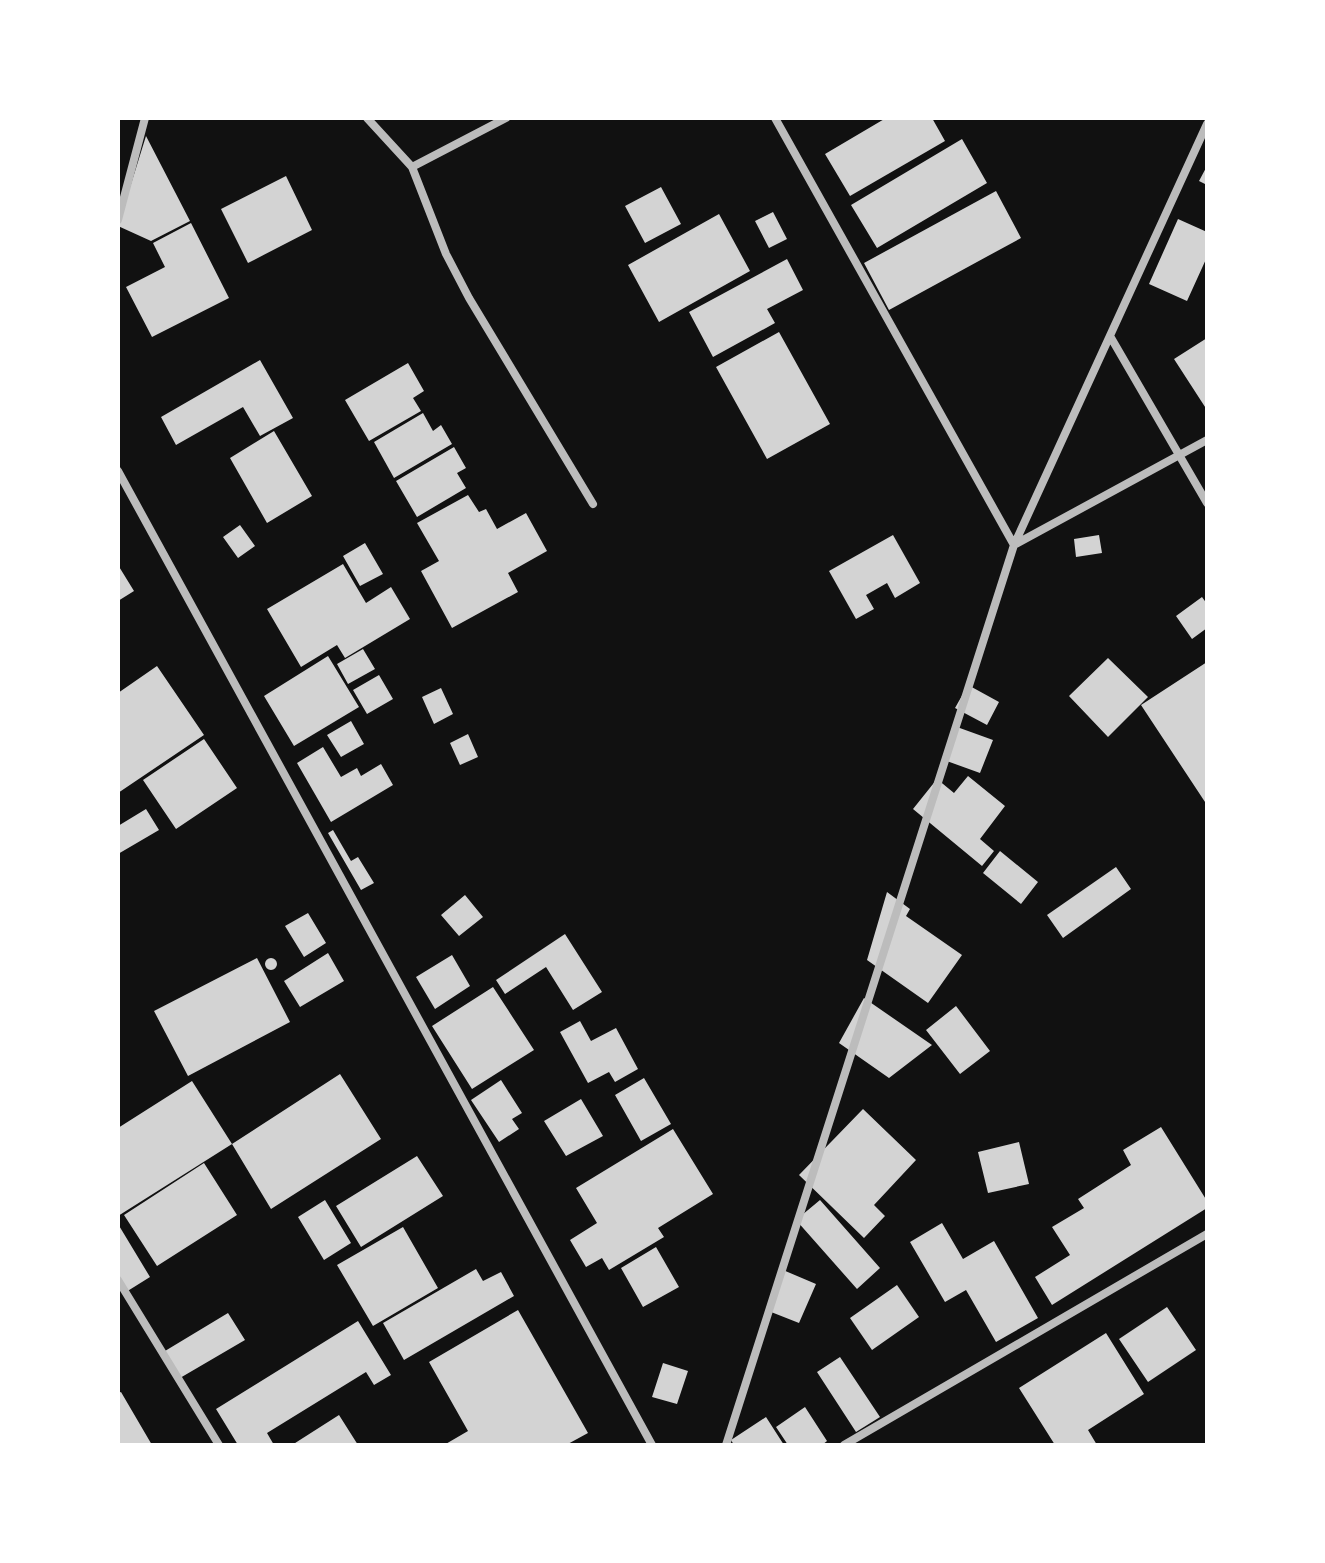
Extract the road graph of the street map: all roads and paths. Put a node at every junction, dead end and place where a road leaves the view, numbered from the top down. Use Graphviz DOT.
graph roads {
  1 [pos="145,118"];
  2 [pos="367,118"];
  3 [pos="506,118"];
  4 [pos="775,118"];
  5 [pos="1207,124"];
  6 [pos="412,167"];
  7 [pos="118,220"];
  8 [pos="1110,336"];
  9 [pos="1207,440"];
  10 [pos="1179,457"];
  11 [pos="118,471"];
  12 [pos="1207,503"];
  13 [pos="593,504"];
  14 [pos="1014,545"];
  15 [pos="1207,1234"];
  16 [pos="118,1280"];
  17 [pos="219,1445"];
  18 [pos="652,1445"];
  19 [pos="726,1445"];
  20 [pos="844,1445"];
  1 -- 7 [label="street"];
  2 -- 6 [label="street"];
  3 -- 6 [label="street"];
  4 -- 14 [label="street"];
  5 -- 8 [label="street"];
  6 -- 13 [label="street"];
  8 -- 10 [label="street"];
  8 -- 14 [label="street"];
  9 -- 10 [label="street"];
  10 -- 12 [label="street"];
  10 -- 14 [label="street"];
  11 -- 18 [label="street"];
  14 -- 19 [label="street"];
  15 -- 20 [label="street"];
  16 -- 17 [label="street"];
}
